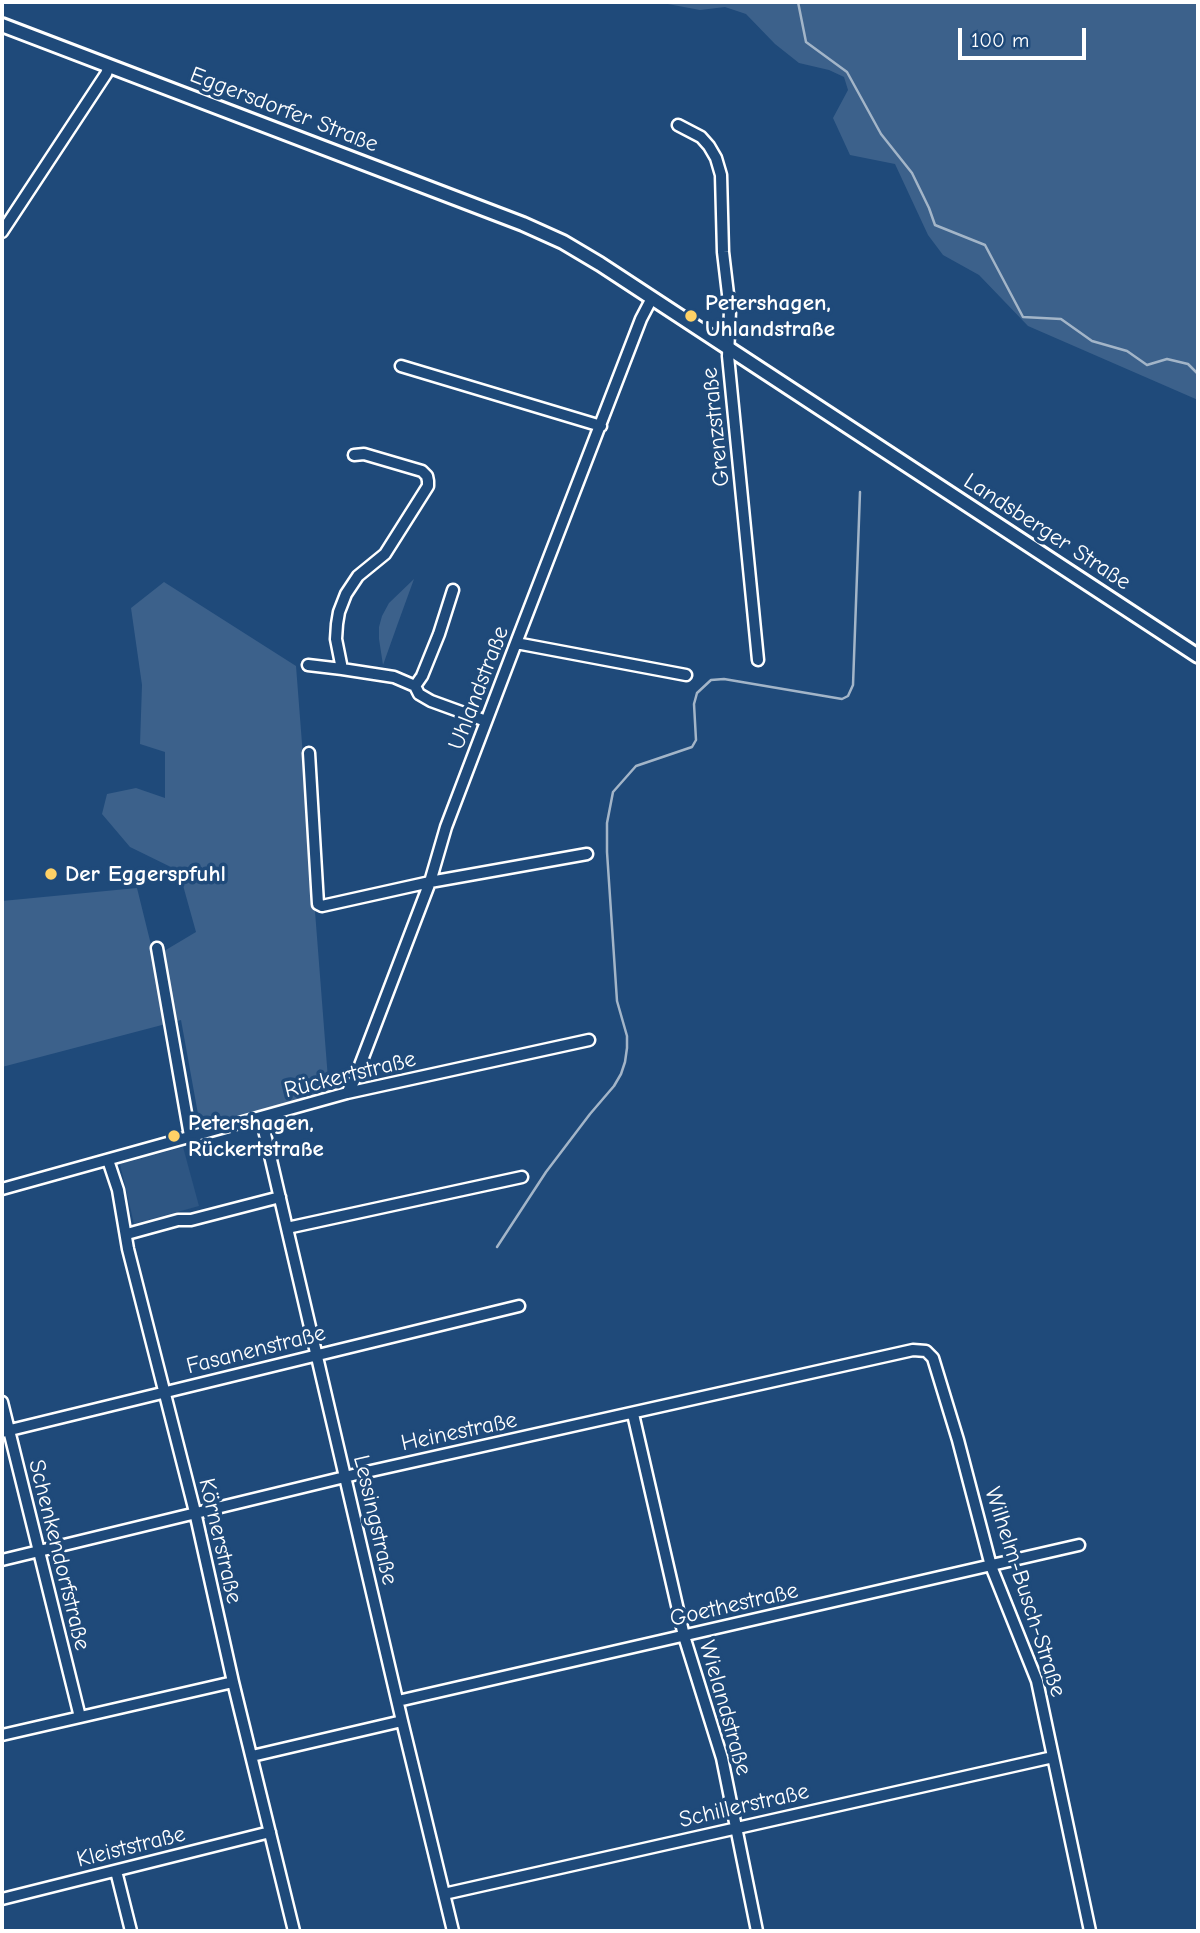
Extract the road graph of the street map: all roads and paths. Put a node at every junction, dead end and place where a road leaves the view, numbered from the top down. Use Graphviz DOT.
graph roads {
  1 [pos="2,25"];
  2 [pos="109,66"];
  3 [pos="678,125"];
  4 [pos="2,232"];
  5 [pos="652,298"];
  6 [pos="728,348"];
  7 [pos="401,366"];
  8 [pos="601,426"];
  9 [pos="354,455"];
  10 [pos="453,590"];
  11 [pos="516,643"];
  12 [pos="1198,656"];
  13 [pos="758,660"];
  14 [pos="308,665"];
  15 [pos="342,669"];
  16 [pos="686,676"];
  17 [pos="415,686"];
  18 [pos="486,721"];
  19 [pos="309,753"];
  20 [pos="587,854"];
  21 [pos="430,882"];
  22 [pos="157,948"];
  23 [pos="589,1040"];
  24 [pos="347,1093"];
  25 [pos="261,1117"];
  26 [pos="190,1136"];
  27 [pos="108,1160"];
  28 [pos="522,1177"];
  29 [pos="2,1189"];
  30 [pos="280,1197"];
  31 [pos="287,1228"];
  32 [pos="127,1234"];
  33 [pos="519,1306"];
  34 [pos="926,1351"];
  35 [pos="317,1354"];
  36 [pos="164,1393"];
  37 [pos="2,1402"];
  38 [pos="633,1414"];
  39 [pos="5,1432"];
  40 [pos="345,1477"];
  41 [pos="195,1512"];
  42 [pos="1079,1545"];
  43 [pos="38,1551"];
  44 [pos="2,1560"];
  45 [pos="991,1566"];
  46 [pos="684,1636"];
  47 [pos="233,1682"];
  48 [pos="398,1702"];
  49 [pos="80,1717"];
  50 [pos="402,1721"];
  51 [pos="2,1735"];
  52 [pos="252,1756"];
  53 [pos="1053,1757"];
  54 [pos="736,1827"];
  55 [pos="270,1832"];
  56 [pos="116,1871"];
  57 [pos="444,1894"];
  58 [pos="2,1899"];
  59 [pos="131,1931"];
  60 [pos="294,1931"];
  61 [pos="453,1931"];
  62 [pos="757,1931"];
  63 [pos="1088,1931"];
  1 -- 2 [label="main road, Eggersdorfer Straße"];
  2 -- 4 [label="street"];
  2 -- 5 [label="main road, Eggersdorfer Straße"];
  3 -- 6 [label="street, Grenzstraße"];
  5 -- 6 [label="main road, Eggersdorfer Straße"];
  5 -- 8 [label="street, Uhlandstraße"];
  6 -- 12 [label="main road, Landsberger Straße"];
  6 -- 13 [label="street, Grenzstraße"];
  7 -- 8 [label="street"];
  8 -- 11 [label="street, Uhlandstraße"];
  9 -- 15 [label="street"];
  10 -- 17 [label="street"];
  11 -- 16 [label="street"];
  11 -- 18 [label="street, Uhlandstraße"];
  14 -- 15 [label="street"];
  15 -- 17 [label="street"];
  17 -- 18 [label="street"];
  18 -- 21 [label="street, Uhlandstraße"];
  19 -- 21 [label="street"];
  20 -- 21 [label="street"];
  21 -- 24 [label="street, Uhlandstraße"];
  22 -- 26 [label="street"];
  23 -- 24 [label="street, Rückertstraße"];
  24 -- 25 [label="street, Rückertstraße"];
  25 -- 26 [label="street, Rückertstraße"];
  25 -- 30 [label="street, Lessingstraße"];
  26 -- 27 [label="street, Rückertstraße"];
  27 -- 29 [label="street, Rückertstraße"];
  27 -- 32 [label="street, Körnerstraße"];
  28 -- 31 [label="street"];
  30 -- 31 [label="street, Lessingstraße"];
  30 -- 32 [label="street"];
  31 -- 35 [label="street, Lessingstraße"];
  32 -- 36 [label="street, Körnerstraße"];
  33 -- 35 [label="street, Fasanenstraße"];
  34 -- 38 [label="street, Heinestraße"];
  34 -- 45 [label="street, Wilhelm-Busch-Straße"];
  35 -- 36 [label="street, Fasanenstraße"];
  35 -- 40 [label="street, Lessingstraße"];
  36 -- 39 [label="street, Fasanenstraße"];
  36 -- 41 [label="street, Körnerstraße"];
  37 -- 39 [label="street, Schenkendorfstraße"];
  38 -- 40 [label="street, Heinestraße"];
  38 -- 46 [label="street, Wielandstraße"];
  39 -- 43 [label="street, Schenkendorfstraße"];
  40 -- 41 [label="street, Heinestraße"];
  40 -- 48 [label="street, Lessingstraße"];
  41 -- 43 [label="street, Heinestraße"];
  41 -- 47 [label="street, Körnerstraße"];
  42 -- 45 [label="street, Goethestraße"];
  43 -- 44 [label="street, Heinestraße"];
  43 -- 49 [label="street, Schenkendorfstraße"];
  45 -- 46 [label="street, Goethestraße"];
  45 -- 53 [label="street, Wilhelm-Busch-Straße"];
  46 -- 48 [label="street, Goethestraße"];
  46 -- 54 [label="street, Wielandstraße"];
  47 -- 49 [label="street"];
  47 -- 52 [label="street, Körnerstraße"];
  48 -- 50 [label="street, Lessingstraße"];
  49 -- 51 [label="street"];
  50 -- 52 [label="street"];
  50 -- 57 [label="street, Lessingstraße"];
  52 -- 55 [label="street, Körnerstraße"];
  53 -- 54 [label="street, Schillerstraße"];
  53 -- 63 [label="street, Wilhelm-Busch-Straße"];
  54 -- 57 [label="street, Schillerstraße"];
  54 -- 62 [label="street, Wielandstraße"];
  55 -- 56 [label="street, Kleiststraße"];
  55 -- 60 [label="street, Körnerstraße"];
  56 -- 58 [label="street, Kleiststraße"];
  56 -- 59 [label="street"];
  57 -- 61 [label="street, Lessingstraße"];
}
